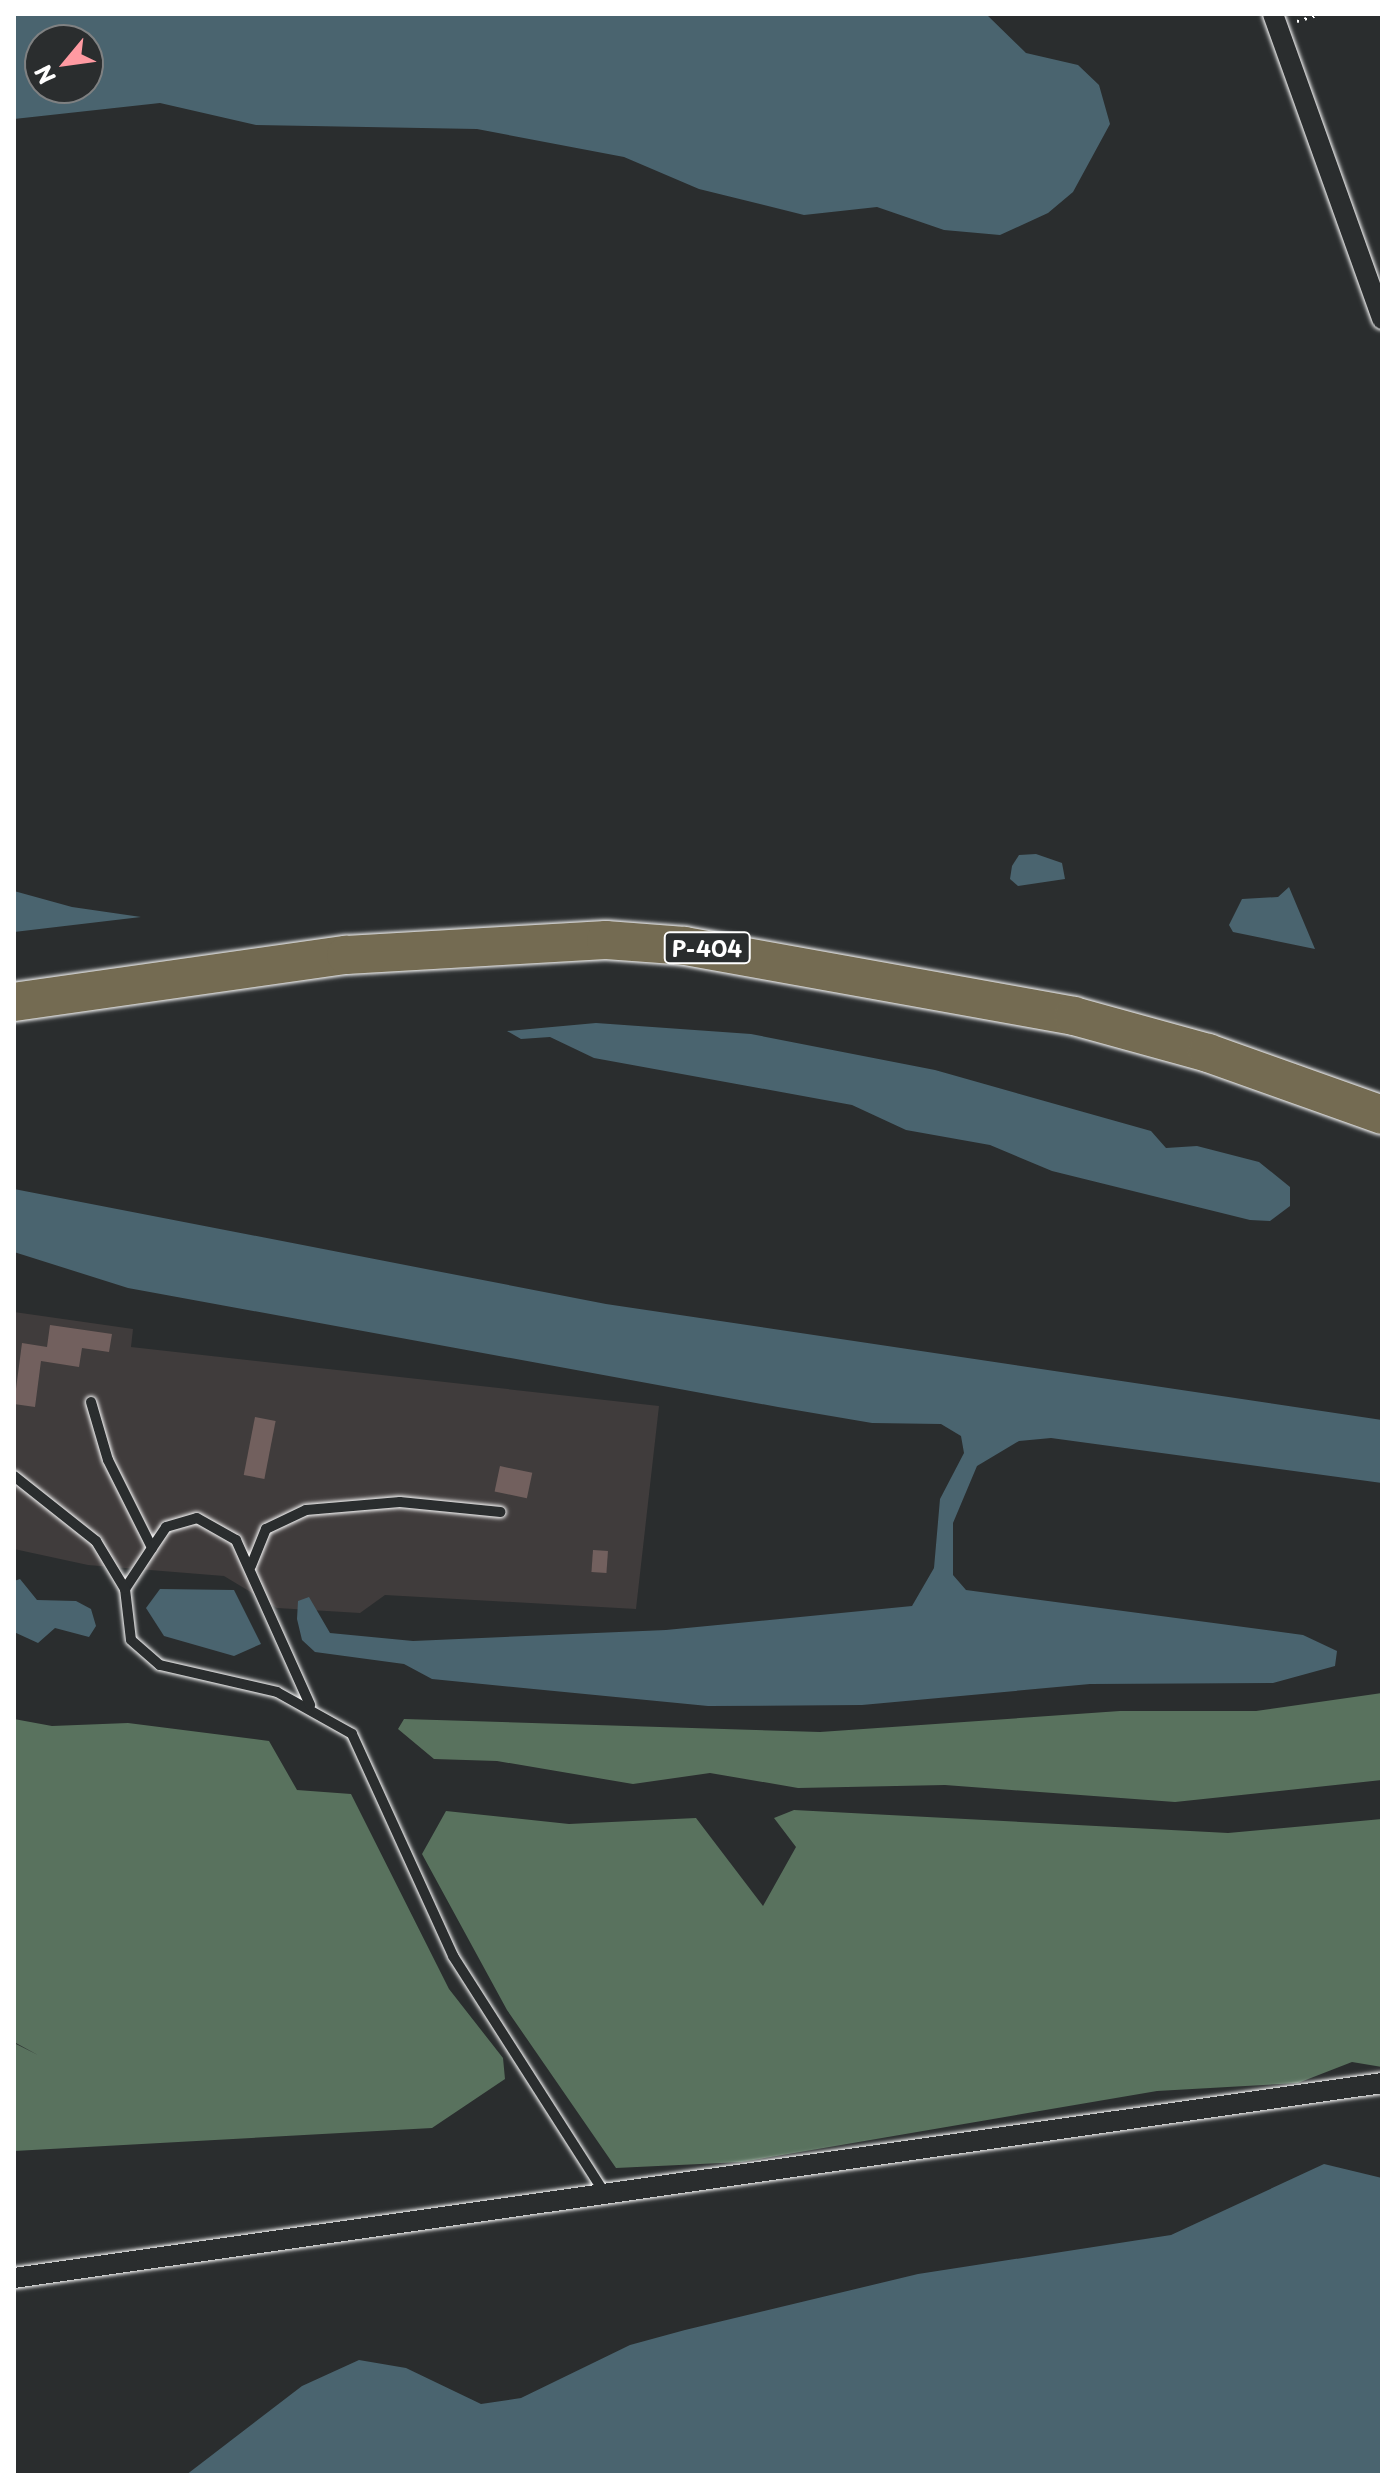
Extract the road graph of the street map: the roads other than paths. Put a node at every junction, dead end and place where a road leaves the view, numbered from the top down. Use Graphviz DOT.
graph roads {
  1 [pos="1275,20"];
  2 [pos="1382,319"];
  3 [pos="14,1002"];
  4 [pos="1382,1115"];
  5 [pos="91,1402"];
  6 [pos="14,1476"];
  7 [pos="501,1512"];
  8 [pos="152,1548"];
  9 [pos="251,1566"];
  10 [pos="125,1589"];
  11 [pos="310,1705"];
  12 [pos="1382,2083"];
  13 [pos="604,2192"];
  14 [pos="14,2278"];
  1 -- 2 [label="street"];
  3 -- 4 [label="highway, Р-404"];
  5 -- 8 [label="lane"];
  6 -- 10 [label="lane"];
  7 -- 9 [label="lane"];
  8 -- 9 [label="lane"];
  8 -- 10 [label="lane"];
  9 -- 11 [label="lane"];
  10 -- 11 [label="lane"];
  11 -- 13 [label="lane"];
  12 -- 13 [label="street"];
  13 -- 14 [label="street"];
}
